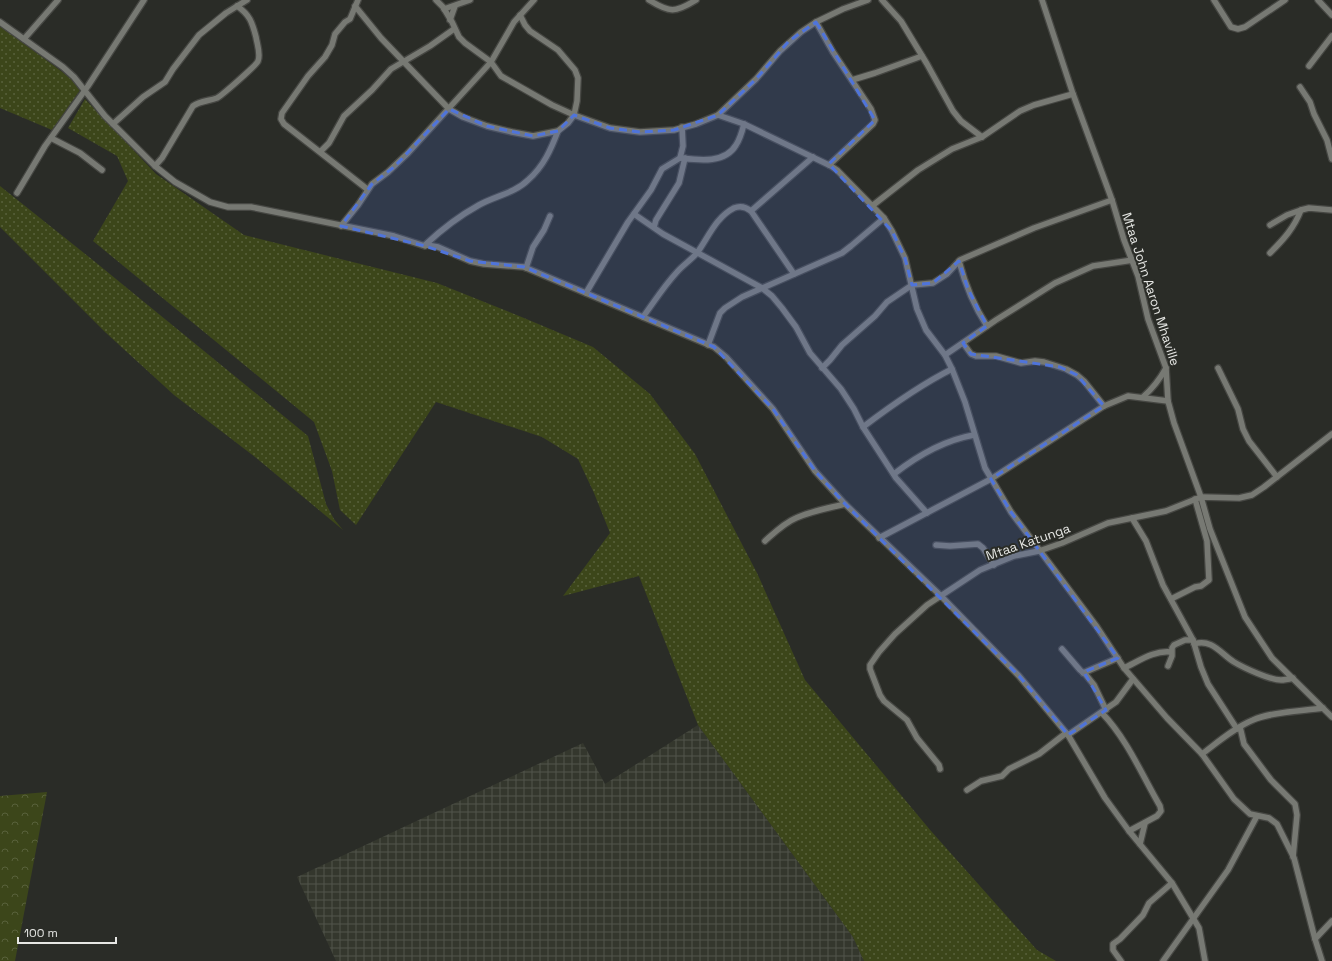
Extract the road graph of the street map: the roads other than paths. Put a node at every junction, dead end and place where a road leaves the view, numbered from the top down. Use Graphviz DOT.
graph roads {
  1 [pos="58,0"];
  2 [pos="144,0"];
  3 [pos="247,0"];
  4 [pos="358,0"];
  5 [pos="436,0"];
  6 [pos="470,0"];
  7 [pos="534,0"];
  8 [pos="649,0"];
  9 [pos="696,0"];
  10 [pos="868,0"];
  11 [pos="882,0"];
  12 [pos="1042,0"];
  13 [pos="1214,0"];
  14 [pos="1286,0"];
  15 [pos="1318,0"];
  16 [pos="237,6"];
  17 [pos="355,6"];
  18 [pos="456,6"];
  19 [pos="444,10"];
  20 [pos="520,15"];
  21 [pos="1332,16"];
  22 [pos="450,20"];
  23 [pos="0,22"];
  24 [pos="816,22"];
  25 [pos="454,29"];
  26 [pos="1332,36"];
  27 [pos="24,39"];
  28 [pos="922,56"];
  29 [pos="404,62"];
  30 [pos="491,62"];
  31 [pos="1309,66"];
  32 [pos="852,80"];
  33 [pos="1300,87"];
  34 [pos="85,90"];
  35 [pos="1073,94"];
  36 [pos="449,109"];
  37 [pos="574,115"];
  38 [pos="718,115"];
  39 [pos="113,124"];
  40 [pos="744,124"];
  41 [pos="682,127"];
  42 [pos="558,131"];
  43 [pos="982,137"];
  44 [pos="51,138"];
  45 [pos="321,151"];
  46 [pos="813,157"];
  47 [pos="682,158"];
  48 [pos="1332,159"];
  49 [pos="828,165"];
  50 [pos="155,166"];
  51 [pos="102,170"];
  52 [pos="367,189"];
  53 [pos="17,193"];
  54 [pos="1112,200"];
  55 [pos="872,206"];
  56 [pos="1301,210"];
  57 [pos="1332,210"];
  58 [pos="751,211"];
  59 [pos="634,214"];
  60 [pos="550,216"];
  61 [pos="884,218"];
  62 [pos="1270,225"];
  63 [pos="341,226"];
  64 [pos="654,228"];
  65 [pos="425,246"];
  66 [pos="698,252"];
  67 [pos="1270,253"];
  68 [pos="1133,260"];
  69 [pos="959,261"];
  70 [pos="526,268"];
  71 [pos="794,274"];
  72 [pos="912,285"];
  73 [pos="762,288"];
  74 [pos="586,293"];
  75 [pos="643,317"];
  76 [pos="987,326"];
  77 [pos="963,343"];
  78 [pos="708,345"];
  79 [pos="945,355"];
  80 [pos="822,368"];
  81 [pos="952,368"];
  82 [pos="1166,368"];
  83 [pos="1218,368"];
  84 [pos="1143,397"];
  85 [pos="1168,401"];
  86 [pos="1104,406"];
  87 [pos="863,427"];
  88 [pos="1332,434"];
  89 [pos="974,435"];
  90 [pos="894,474"];
  91 [pos="1277,477"];
  92 [pos="991,479"];
  93 [pos="1198,498"];
  94 [pos="845,504"];
  95 [pos="927,513"];
  96 [pos="1132,518"];
  97 [pos="879,538"];
  98 [pos="765,541"];
  99 [pos="936,545"];
  100 [pos="1039,551"];
  101 [pos="994,565"];
  102 [pos="941,596"];
  103 [pos="1171,599"];
  104 [pos="1194,642"];
  105 [pos="1062,649"];
  106 [pos="1171,652"];
  107 [pos="1118,658"];
  108 [pos="1168,666"];
  109 [pos="1124,668"];
  110 [pos="1083,673"];
  111 [pos="1293,678"];
  112 [pos="1133,679"];
  113 [pos="1323,708"];
  114 [pos="1104,711"];
  115 [pos="1332,717"];
  116 [pos="1239,728"];
  117 [pos="1067,734"];
  118 [pos="1202,754"];
  119 [pos="940,769"];
  120 [pos="968,790"];
  121 [pos="1257,816"];
  122 [pos="1145,823"];
  123 [pos="1129,831"];
  124 [pos="1140,844"];
  125 [pos="1293,857"];
  126 [pos="1172,883"];
  127 [pos="1193,920"];
  128 [pos="1332,921"];
  129 [pos="1315,939"];
  130 [pos="1121,961"];
  131 [pos="1163,961"];
  132 [pos="1205,961"];
  133 [pos="1322,961"];
  1 -- 27 [label="street"];
  2 -- 34 [label="street"];
  3 -- 16 [label="street"];
  4 -- 17 [label="street"];
  5 -- 19 [label="street"];
  6 -- 18 [label="street"];
  7 -- 20 [label="street"];
  8 -- 9 [label="street"];
  10 -- 24 [label="street"];
  11 -- 28 [label="street"];
  12 -- 35 [label="street, Mtaa John Aaron Mhaville"];
  13 -- 14 [label="street"];
  15 -- 21 [label="street"];
  16 -- 39 [label="street"];
  16 -- 50 [label="street"];
  17 -- 29 [label="street"];
  17 -- 45 [label="street"];
  18 -- 19 [label="street"];
  18 -- 22 [label="street"];
  19 -- 22 [label="street"];
  20 -- 30 [label="street"];
  20 -- 37 [label="street"];
  22 -- 25 [label="street"];
  23 -- 27 [label="street"];
  24 -- 32 [label="street"];
  24 -- 38 [label="street"];
  25 -- 29 [label="street"];
  25 -- 30 [label="street"];
  26 -- 31 [label="street"];
  27 -- 34 [label="street"];
  28 -- 32 [label="street"];
  28 -- 43 [label="street"];
  29 -- 36 [label="street"];
  29 -- 45 [label="street"];
  30 -- 36 [label="street"];
  30 -- 37 [label="street"];
  32 -- 49 [label="street"];
  33 -- 48 [label="street"];
  34 -- 39 [label="street"];
  34 -- 44 [label="street"];
  35 -- 43 [label="street"];
  35 -- 54 [label="street, Mtaa John Aaron Mhaville"];
  36 -- 42 [label="street"];
  36 -- 52 [label="street"];
  37 -- 41 [label="street"];
  37 -- 42 [label="street"];
  38 -- 40 [label="street"];
  38 -- 41 [label="street"];
  39 -- 50 [label="street"];
  40 -- 46 [label="street"];
  40 -- 47 [label="street"];
  41 -- 47 [label="street"];
  42 -- 65 [label="street"];
  43 -- 55 [label="street"];
  44 -- 51 [label="street"];
  44 -- 53 [label="street"];
  45 -- 52 [label="street"];
  46 -- 49 [label="street"];
  46 -- 58 [label="street"];
  47 -- 59 [label="street"];
  47 -- 64 [label="street"];
  49 -- 55 [label="street"];
  50 -- 63 [label="street"];
  52 -- 63 [label="street"];
  54 -- 68 [label="street, Mtaa John Aaron Mhaville"];
  54 -- 69 [label="street"];
  55 -- 61 [label="street"];
  56 -- 57 [label="street"];
  56 -- 62 [label="street"];
  56 -- 67 [label="street"];
  58 -- 66 [label="street"];
  58 -- 71 [label="street"];
  59 -- 64 [label="street"];
  59 -- 74 [label="street"];
  60 -- 70 [label="street"];
  61 -- 71 [label="street"];
  61 -- 72 [label="street"];
  63 -- 65 [label="street"];
  64 -- 66 [label="street"];
  65 -- 70 [label="street"];
  66 -- 73 [label="street"];
  66 -- 75 [label="street"];
  68 -- 76 [label="street"];
  68 -- 82 [label="street, Mtaa John Aaron Mhaville"];
  69 -- 72 [label="street"];
  69 -- 76 [label="street"];
  70 -- 74 [label="street"];
  71 -- 73 [label="street"];
  72 -- 79 [label="street"];
  72 -- 80 [label="street"];
  73 -- 78 [label="street"];
  73 -- 80 [label="street"];
  74 -- 75 [label="street"];
  75 -- 78 [label="street"];
  76 -- 77 [label="street"];
  77 -- 79 [label="street"];
  77 -- 86 [label="street"];
  78 -- 94 [label="street"];
  79 -- 81 [label="street"];
  80 -- 87 [label="street"];
  81 -- 87 [label="street"];
  81 -- 89 [label="street"];
  82 -- 84 [label="street"];
  82 -- 85 [label="street, Mtaa John Aaron Mhaville"];
  83 -- 91 [label="street"];
  84 -- 85 [label="street"];
  84 -- 86 [label="street"];
  85 -- 93 [label="street, Mtaa John Aaron Mhaville"];
  86 -- 92 [label="street"];
  87 -- 90 [label="street"];
  88 -- 91 [label="street, Mtaa Katunga"];
  89 -- 90 [label="street"];
  89 -- 92 [label="street"];
  90 -- 95 [label="street"];
  91 -- 93 [label="street, Mtaa Katunga"];
  92 -- 95 [label="street"];
  92 -- 100 [label="street"];
  93 -- 96 [label="street, Mtaa Katunga"];
  93 -- 103 [label="street"];
  93 -- 111 [label="street, Mtaa John Aaron Mhaville"];
  94 -- 97 [label="street"];
  94 -- 98 [label="street"];
  95 -- 97 [label="street"];
  96 -- 100 [label="street, Mtaa Katunga"];
  96 -- 103 [label="street"];
  97 -- 102 [label="street"];
  99 -- 101 [label="street"];
  100 -- 101 [label="street, Mtaa Katunga"];
  100 -- 107 [label="street"];
  101 -- 102 [label="street, Mtaa Katunga"];
  102 -- 117 [label="street"];
  102 -- 119 [label="street, Mtaa Katunga"];
  103 -- 104 [label="street"];
  104 -- 106 [label="street"];
  104 -- 111 [label="street"];
  104 -- 116 [label="street"];
  105 -- 110 [label="street"];
  106 -- 108 [label="street"];
  106 -- 109 [label="street"];
  107 -- 109 [label="street"];
  107 -- 110 [label="street"];
  109 -- 112 [label="street"];
  110 -- 114 [label="street"];
  111 -- 113 [label="street, Mtaa John Aaron Mhaville"];
  112 -- 114 [label="street"];
  112 -- 118 [label="street"];
  113 -- 115 [label="street, Mtaa John Aaron Mhaville"];
  113 -- 116 [label="street"];
  114 -- 117 [label="street"];
  114 -- 122 [label="street"];
  116 -- 118 [label="street"];
  116 -- 125 [label="street"];
  117 -- 120 [label="street"];
  117 -- 123 [label="street"];
  118 -- 121 [label="street"];
  121 -- 125 [label="street"];
  121 -- 127 [label="street"];
  122 -- 123 [label="street"];
  122 -- 124 [label="street"];
  123 -- 124 [label="street"];
  124 -- 126 [label="street"];
  125 -- 129 [label="street"];
  126 -- 127 [label="street"];
  126 -- 130 [label="street"];
  127 -- 131 [label="street"];
  127 -- 132 [label="street"];
  128 -- 129 [label="street"];
  129 -- 133 [label="street"];
}
